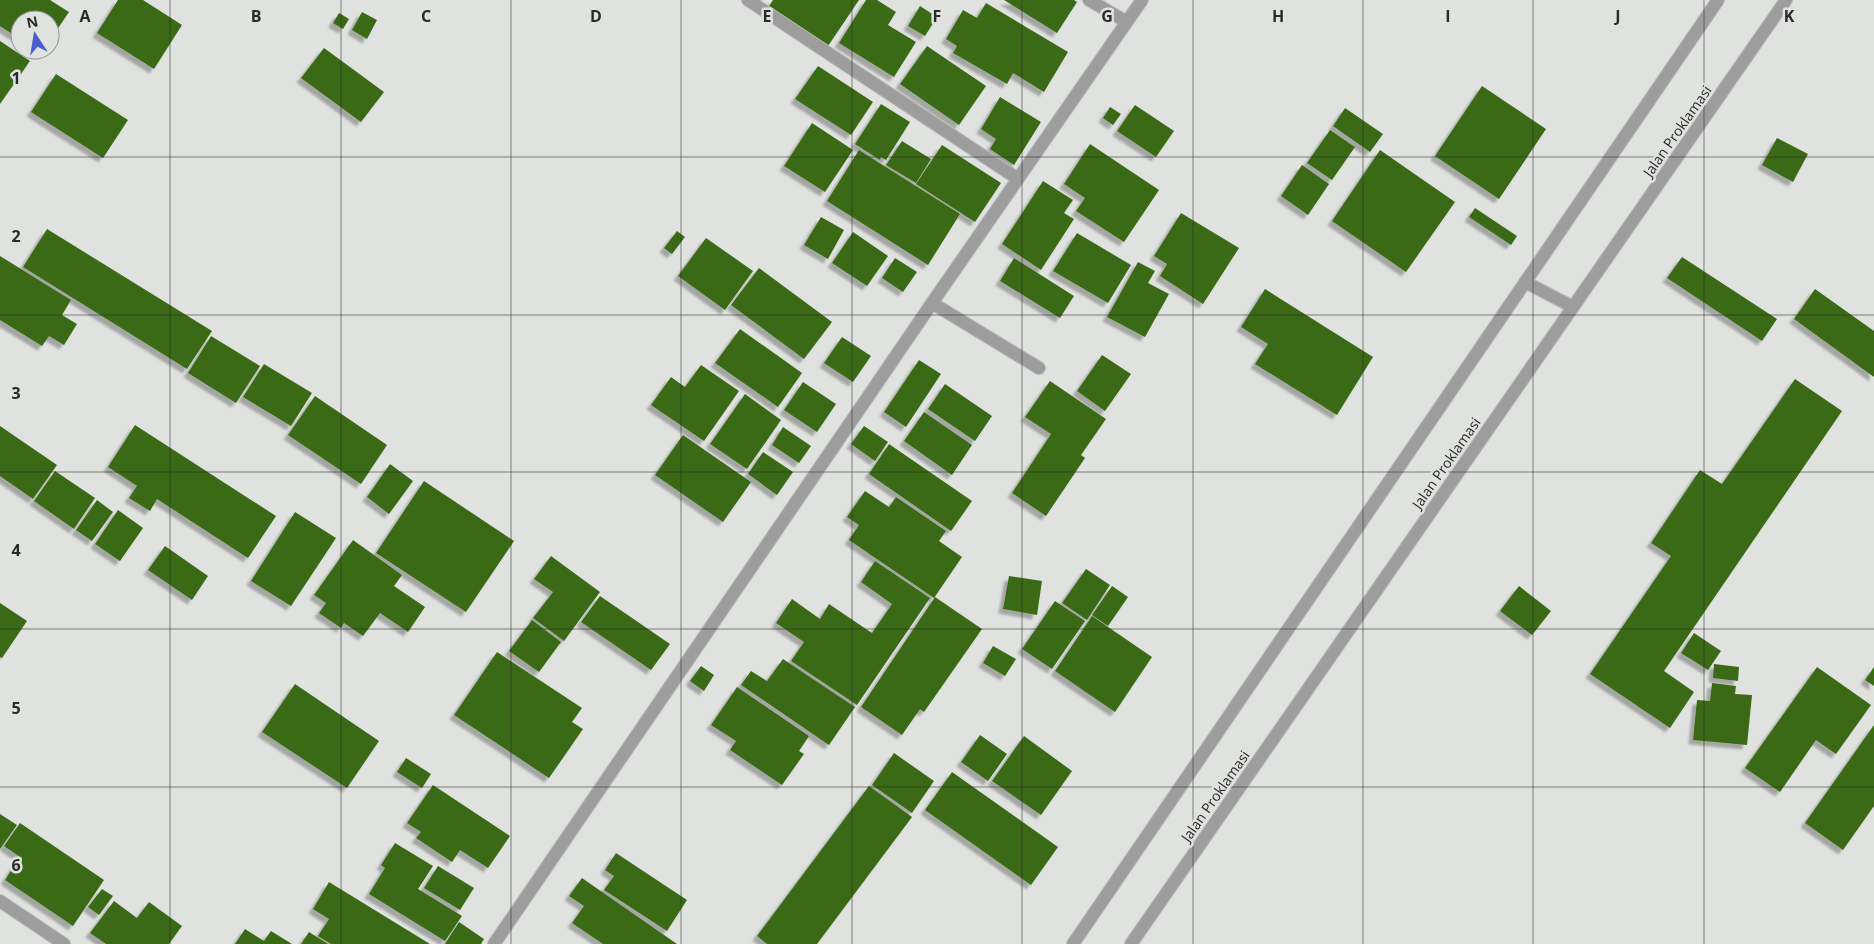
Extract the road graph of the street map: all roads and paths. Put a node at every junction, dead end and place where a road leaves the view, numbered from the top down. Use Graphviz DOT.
graph roads {
  1 [pos="748,0"];
  2 [pos="1089,0"];
  3 [pos="1142,0"];
  4 [pos="1718,0"];
  5 [pos="1786,0"];
  6 [pos="1126,22"];
  7 [pos="1018,179"];
  8 [pos="1525,282"];
  9 [pos="932,303"];
  10 [pos="1572,307"];
  11 [pos="1039,368"];
  12 [pos="0,901"];
  13 [pos="64,944"];
  14 [pos="494,944"];
  15 [pos="1072,944"];
  16 [pos="1131,944"];
  1 -- 7 [label="street"];
  2 -- 6 [label="street"];
  3 -- 6 [label="street"];
  4 -- 8 [label="street"];
  5 -- 10 [label="street, Jalan Proklamasi"];
  6 -- 7 [label="street"];
  7 -- 9 [label="street"];
  8 -- 10 [label="street"];
  8 -- 15 [label="street"];
  9 -- 11 [label="street"];
  9 -- 14 [label="street"];
  10 -- 16 [label="street, Jalan Proklamasi"];
  12 -- 13 [label="street"];
}
